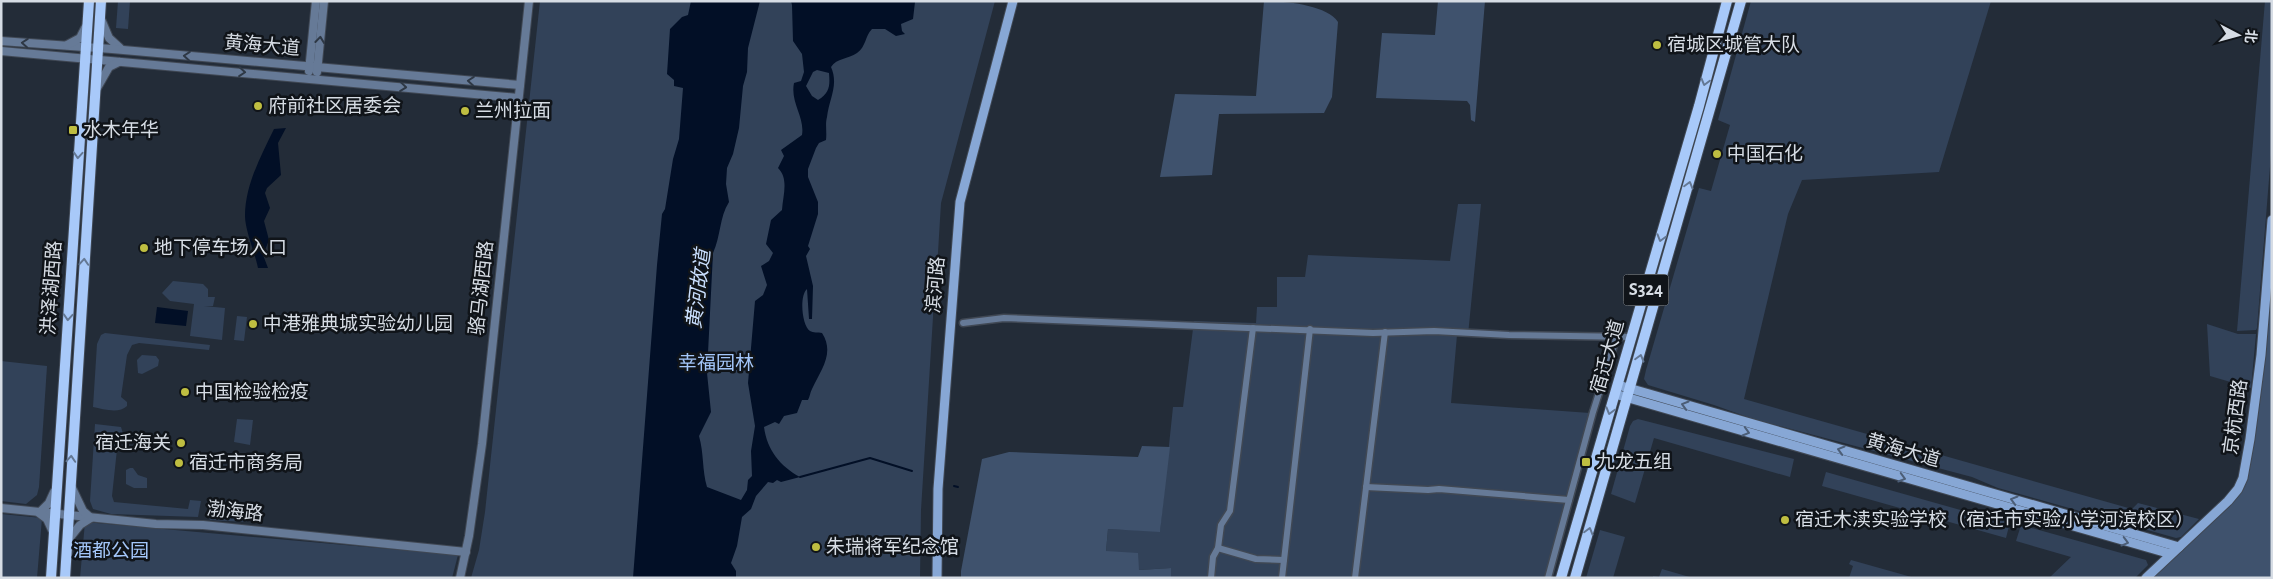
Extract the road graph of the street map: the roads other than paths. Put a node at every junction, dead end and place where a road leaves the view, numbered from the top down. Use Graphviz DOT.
graph roads {
  1 [pos="89,1"];
  2 [pos="316,1"];
  3 [pos="324,1"];
  4 [pos="529,1"];
  5 [pos="1013,1"];
  6 [pos="1727,1"];
  7 [pos="1741,1"];
  8 [pos="101,2"];
  9 [pos="100,16"];
  10 [pos="87,24"];
  11 [pos="1,41"];
  12 [pos="64,46"];
  13 [pos="98,48"];
  14 [pos="124,50"];
  15 [pos="1,51"];
  16 [pos="85,53"];
  17 [pos="64,56"];
  18 [pos="97,59"];
  19 [pos="121,61"];
  20 [pos="313,67"];
  21 [pos="83,77"];
  22 [pos="312,79"];
  23 [pos="520,85"];
  24 [pos="94,97"];
  25 [pos="518,98"];
  26 [pos="82,100"];
  27 [pos="2272,220"];
  28 [pos="963,323"];
  29 [pos="1253,328"];
  30 [pos="1310,329"];
  31 [pos="1385,332"];
  32 [pos="1617,336"];
  33 [pos="1632,337"];
  34 [pos="1616,390"];
  35 [pos="1630,393"];
  36 [pos="57,483"];
  37 [pos="70,484"];
  38 [pos="1366,487"];
  39 [pos="1569,500"];
  40 [pos="1,508"];
  41 [pos="39,512"];
  42 [pos="55,514"];
  43 [pos="68,516"];
  44 [pos="91,518"];
  45 [pos="54,534"];
  46 [pos="66,544"];
  47 [pos="2179,547"];
  48 [pos="1218,548"];
  49 [pos="52,552"];
  50 [pos="466,552"];
  51 [pos="2171,554"];
  52 [pos="1284,560"];
  53 [pos="46,578"];
  54 [pos="51,578"];
  55 [pos="64,578"];
  56 [pos="460,578"];
  57 [pos="937,578"];
  58 [pos="1211,578"];
  59 [pos="1282,578"];
  60 [pos="1354,578"];
  61 [pos="1548,578"];
  62 [pos="1561,578"];
  63 [pos="1575,578"];
  64 [pos="2146,578"];
  1 -- 8 [label="main road"];
  1 -- 10 [label="main road, 洪泽湖西路"];
  2 -- 20 [label="street"];
  20 -- 3 [label="street, one-way"];
  4 -- 23 [label="street, 骆马湖西路"];
  5 -- 57 [label="main road, 滨河路"];
  6 -- 33 [label="main road, 宿迁大道 / S324, one-way"];
  35 -- 7 [label="main road, 宿迁大道 / S324, one-way"];
  8 -- 9 [label="main road, 洪泽湖西路"];
  9 -- 13 [label="main road, 洪泽湖西路"];
  9 -- 14 [label="street"];
  10 -- 12 [label="street"];
  10 -- 16 [label="main road, 洪泽湖西路"];
  12 -- 11 [label="street, 黄海大道, one-way"];
  12 -- 16 [label="street, 黄海大道"];
  13 -- 14 [label="street, 黄海大道"];
  13 -- 16 [label="street, 黄海大道"];
  13 -- 18 [label="main road, 洪泽湖西路"];
  20 -- 14 [label="street, 黄海大道, one-way"];
  15 -- 17 [label="street, 黄海大道"];
  16 -- 17 [label="street, 黄海大道"];
  16 -- 18 [label="street, 黄海大道"];
  16 -- 21 [label="main road, 洪泽湖西路"];
  17 -- 21 [label="street"];
  18 -- 19 [label="street, 黄海大道"];
  18 -- 24 [label="main road, 洪泽湖西路"];
  19 -- 22 [label="street, 黄海大道, one-way"];
  19 -- 24 [label="street"];
  20 -- 22 [label="street"];
  23 -- 20 [label="street, 黄海大道, one-way"];
  21 -- 26 [label="main road, 洪泽湖西路"];
  22 -- 25 [label="street, 黄海大道, one-way"];
  23 -- 25 [label="street, 骆马湖西路"];
  24 -- 26 [label="main road"];
  37 -- 24 [label="main road, 洪泽湖西路, one-way"];
  25 -- 50 [label="street, 骆马湖西路"];
  26 -- 36 [label="main road, 洪泽湖西路, one-way"];
  27 -- 47 [label="main road, 京杭西路"];
  28 -- 29 [label="street"];
  29 -- 30 [label="street"];
  29 -- 48 [label="street"];
  30 -- 31 [label="street"];
  30 -- 52 [label="street"];
  31 -- 32 [label="street"];
  31 -- 38 [label="street"];
  32 -- 33 [label="street"];
  32 -- 39 [label="street"];
  33 -- 34 [label="main road, 宿迁大道 / S324"];
  34 -- 35 [label="main road, 黄海大道"];
  34 -- 62 [label="main road, 宿迁大道 / S324, one-way"];
  47 -- 35 [label="main road, 黄海大道, one-way"];
  35 -- 51 [label="main road, 黄海大道, one-way"];
  63 -- 35 [label="main road, 宿迁大道 / S324, one-way"];
  36 -- 41 [label="street"];
  36 -- 42 [label="main road, 洪泽湖西路"];
  37 -- 43 [label="main road, 洪泽湖西路"];
  37 -- 44 [label="street"];
  38 -- 39 [label="street"];
  38 -- 60 [label="street"];
  39 -- 61 [label="street"];
  40 -- 41 [label="street, 渤海路"];
  41 -- 42 [label="street, 渤海路"];
  41 -- 45 [label="street"];
  42 -- 43 [label="street, 渤海路"];
  42 -- 45 [label="main road, 洪泽湖西路"];
  43 -- 44 [label="street, 渤海路"];
  43 -- 46 [label="main road, 洪泽湖西路"];
  44 -- 46 [label="street"];
  44 -- 50 [label="street, 渤海路"];
  45 -- 49 [label="main road, 洪泽湖西路"];
  46 -- 55 [label="main road, 洪泽湖西路"];
  47 -- 51 [label="main road, 京杭西路"];
  48 -- 52 [label="street"];
  48 -- 58 [label="street"];
  49 -- 53 [label="main road"];
  49 -- 54 [label="main road, 洪泽湖西路"];
  50 -- 56 [label="street, 骆马湖西路"];
  51 -- 64 [label="main road, 京杭西路"];
  52 -- 59 [label="street"];
}
